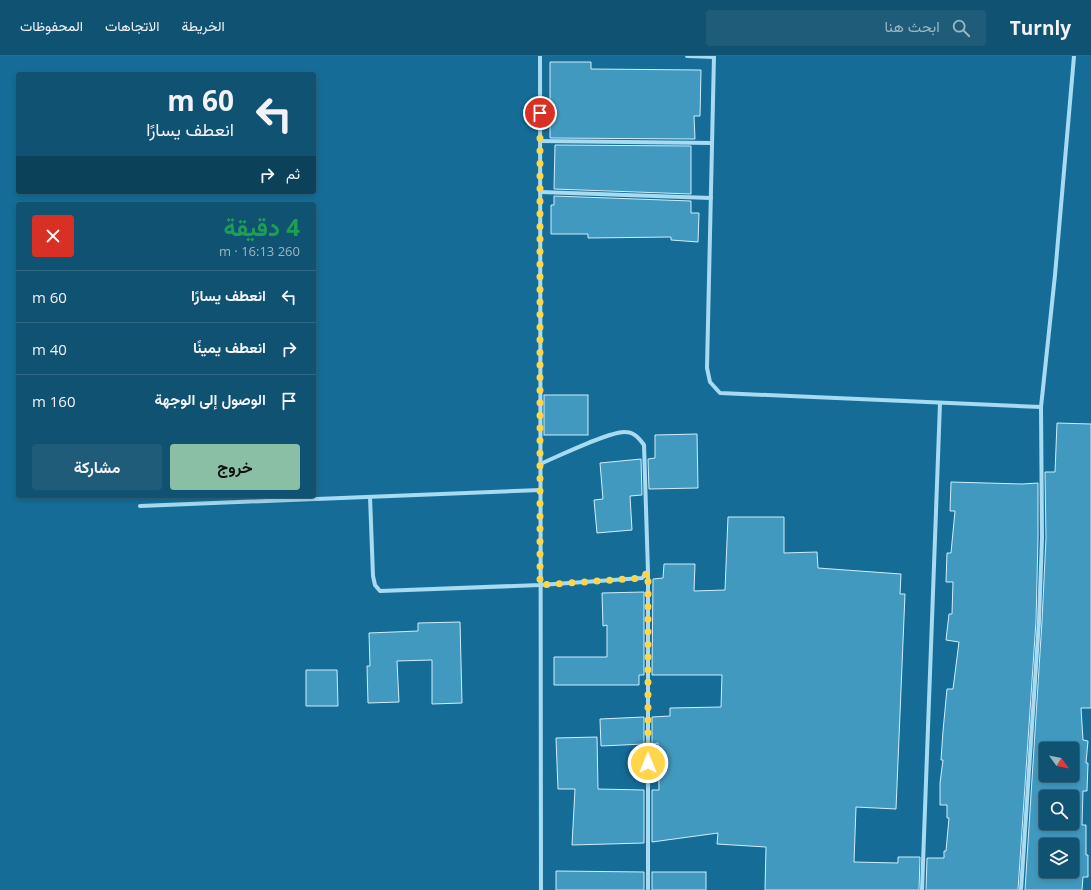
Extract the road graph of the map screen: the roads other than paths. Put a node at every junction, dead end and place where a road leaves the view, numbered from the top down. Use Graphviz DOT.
graph roads {
  1 [pos="540,56"];
  2 [pos="688,56"];
  3 [pos="714,56"];
  4 [pos="1074,56"];
  5 [pos="540,142"];
  6 [pos="712,144"];
  7 [pos="541,192"];
  8 [pos="710,198"];
  9 [pos="940,402"];
  10 [pos="1040,407"];
  11 [pos="540,464"];
  12 [pos="540,490"];
  13 [pos="370,497"];
  14 [pos="140,506"];
  15 [pos="648,572"];
  16 [pos="540,585"];
  17 [pos="541,890"];
  18 [pos="648,890"];
  19 [pos="922,890"];
  20 [pos="1021,890"];
  1 -- 5 [label="street"];
  2 -- 3 [label="street"];
  3 -- 6 [label="street"];
  4 -- 10 [label="street"];
  5 -- 6 [label="street"];
  5 -- 7 [label="street"];
  6 -- 8 [label="street"];
  7 -- 8 [label="street"];
  7 -- 11 [label="street"];
  8 -- 9 [label="street"];
  9 -- 10 [label="street"];
  9 -- 19 [label="street"];
  10 -- 20 [label="street"];
  11 -- 12 [label="street"];
  11 -- 15 [label="street"];
  12 -- 13 [label="street"];
  12 -- 16 [label="street"];
  13 -- 14 [label="street"];
  13 -- 16 [label="street"];
  15 -- 16 [label="street"];
  15 -- 18 [label="street"];
  16 -- 17 [label="street"];
}
